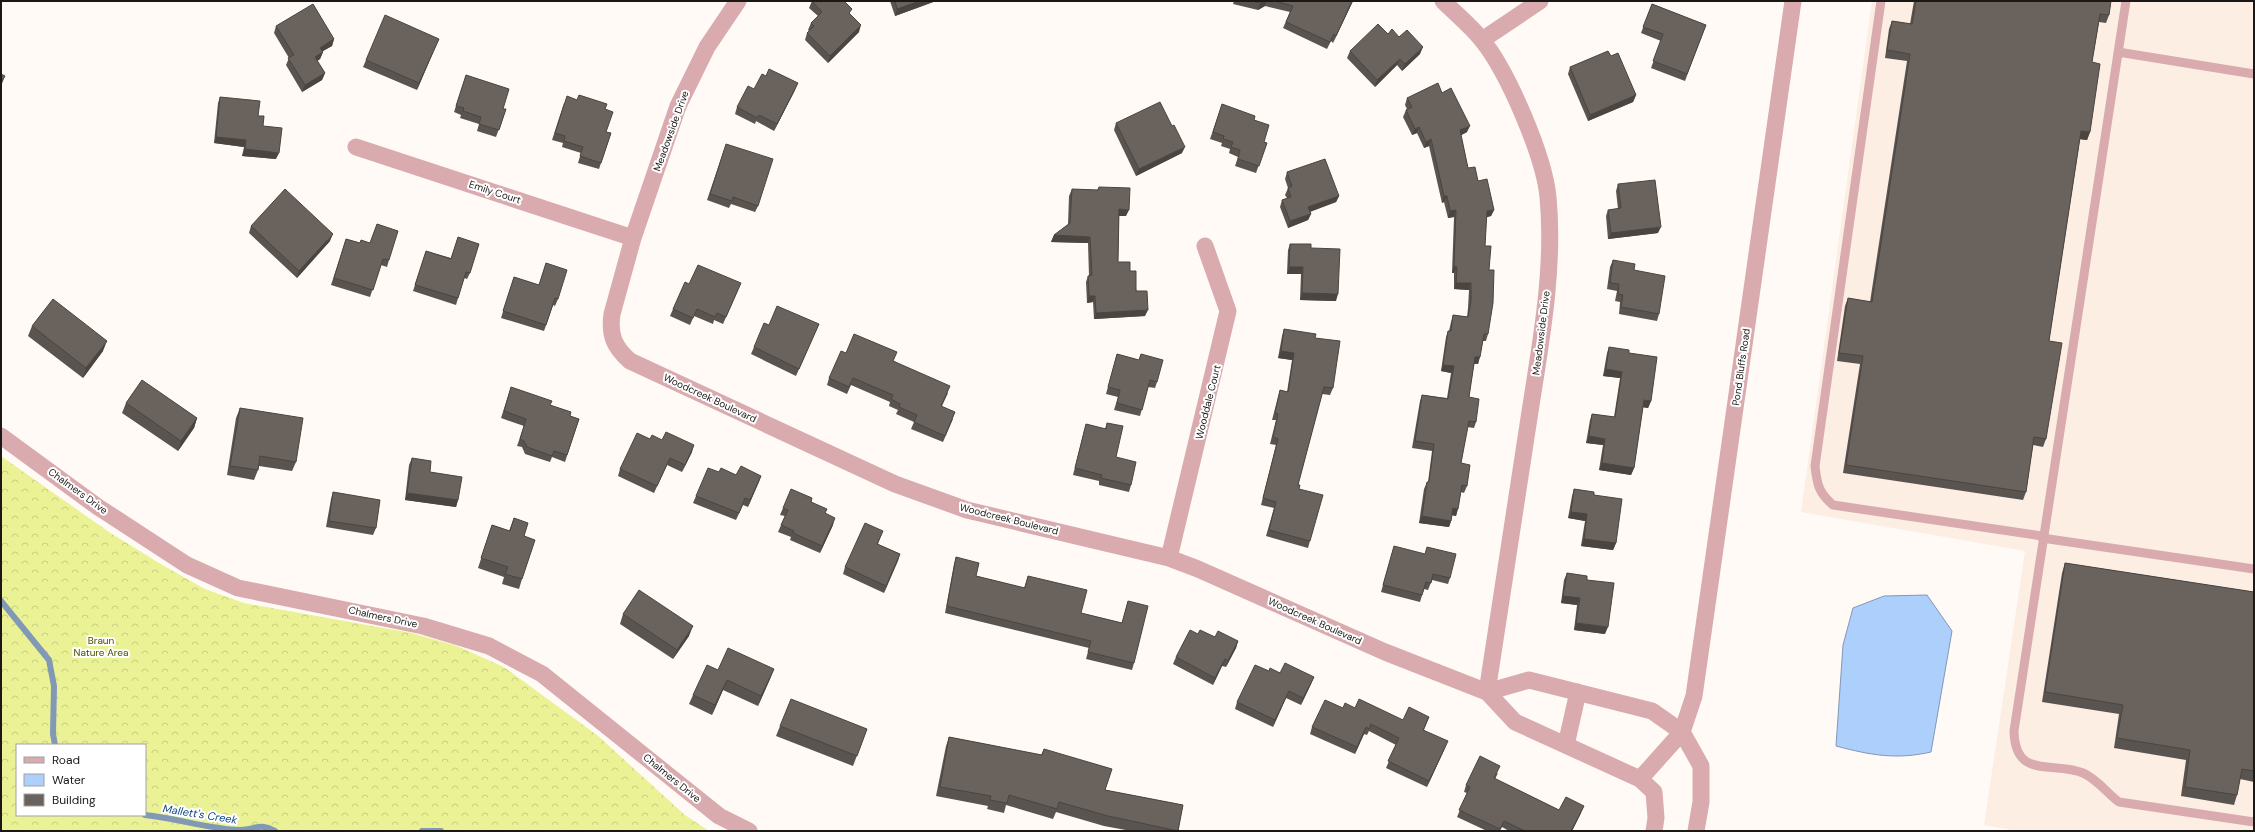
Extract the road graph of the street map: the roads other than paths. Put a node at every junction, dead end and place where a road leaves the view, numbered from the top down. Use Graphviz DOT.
graph roads {
  1 [pos="738,1"];
  2 [pos="1444,1"];
  3 [pos="1540,1"];
  4 [pos="1794,1"];
  5 [pos="1881,1"];
  6 [pos="2126,1"];
  7 [pos="1482,40"];
  8 [pos="2118,52"];
  9 [pos="2254,74"];
  10 [pos="356,147"];
  11 [pos="633,238"];
  12 [pos="1205,246"];
  13 [pos="625,271"];
  14 [pos="1,436"];
  15 [pos="2042,537"];
  16 [pos="1169,558"];
  17 [pos="2254,570"];
  18 [pos="1487,692"];
  19 [pos="1578,692"];
  20 [pos="1682,732"];
  21 [pos="1566,745"];
  22 [pos="1640,778"];
  23 [pos="2254,822"];
  24 [pos="749,831"];
  25 [pos="1654,831"];
  26 [pos="1696,831"];
  1 -- 11 [label="street, Meadowside Drive"];
  2 -- 7 [label="street, Meadowside Drive"];
  3 -- 7 [label="street"];
  4 -- 20 [label="street, Pond Bluffs Road"];
  5 -- 15 [label="lane"];
  6 -- 8 [label="lane"];
  7 -- 18 [label="street, Meadowside Drive"];
  8 -- 9 [label="lane"];
  8 -- 15 [label="lane"];
  10 -- 11 [label="street, Emily Court"];
  11 -- 13 [label="street, Meadowside Drive"];
  12 -- 16 [label="street, Wooddale Court"];
  13 -- 16 [label="street, Woodcreek Boulevard"];
  14 -- 24 [label="street, Chalmers Drive"];
  15 -- 17 [label="lane"];
  15 -- 23 [label="lane"];
  16 -- 18 [label="street, Woodcreek Boulevard"];
  18 -- 19 [label="street"];
  18 -- 21 [label="street, Woodcreek Boulevard"];
  19 -- 20 [label="street"];
  19 -- 21 [label="street"];
  20 -- 22 [label="street"];
  20 -- 26 [label="street"];
  21 -- 22 [label="street, Woodcreek Boulevard"];
  22 -- 25 [label="street, Woodcreek Boulevard"];
}
